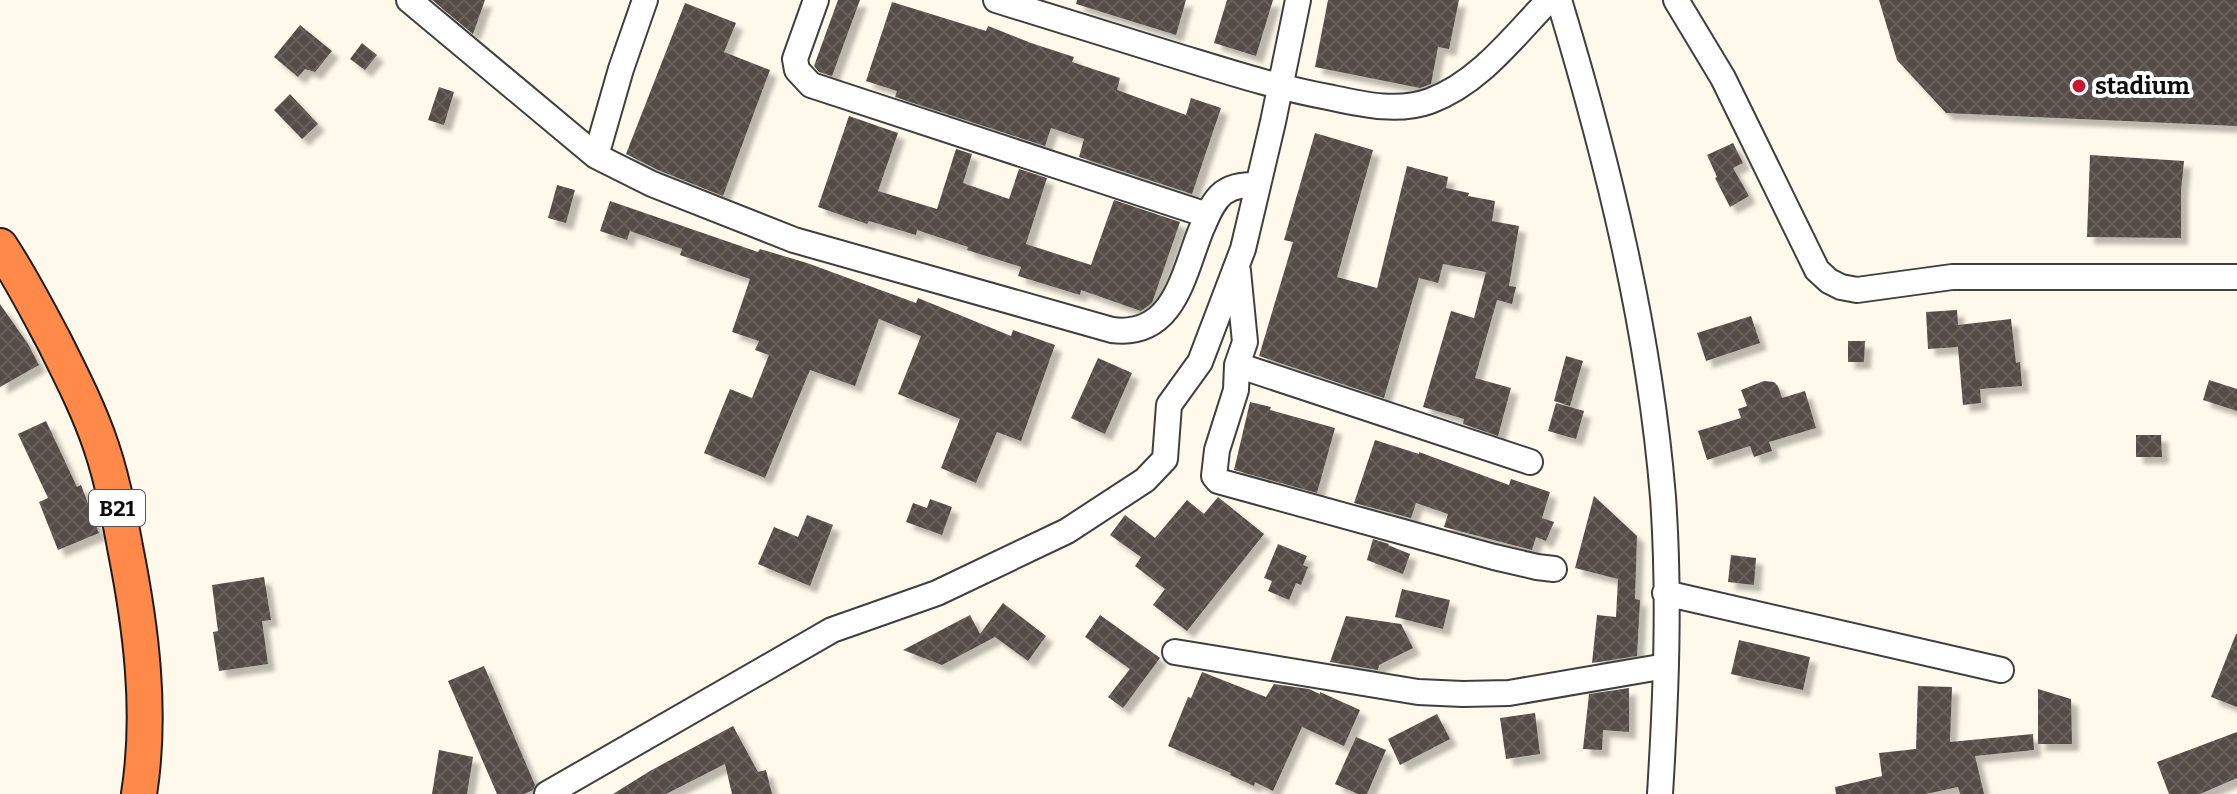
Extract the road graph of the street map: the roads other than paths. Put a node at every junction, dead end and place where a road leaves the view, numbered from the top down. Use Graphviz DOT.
graph roads {
  1 [pos="409,0"];
  2 [pos="645,0"];
  3 [pos="816,0"];
  4 [pos="996,0"];
  5 [pos="1298,0"];
  6 [pos="1549,0"];
  7 [pos="1559,0"];
  8 [pos="1676,0"];
  9 [pos="1280,88"];
  10 [pos="596,156"];
  11 [pos="1258,185"];
  12 [pos="1207,215"];
  13 [pos="0,246"];
  14 [pos="1237,264"];
  15 [pos="2237,277"];
  16 [pos="1237,365"];
  17 [pos="1530,462"];
  18 [pos="1554,569"];
  19 [pos="1665,593"];
  20 [pos="1175,652"];
  21 [pos="1666,666"];
  22 [pos="2001,670"];
  23 [pos="139,794"];
  24 [pos="547,794"];
  25 [pos="1660,794"];
  1 -- 10 [label="street"];
  2 -- 10 [label="street"];
  3 -- 12 [label="street"];
  4 -- 9 [label="street"];
  5 -- 9 [label="street"];
  6 -- 9 [label="street"];
  7 -- 19 [label="street"];
  8 -- 15 [label="street"];
  9 -- 11 [label="street"];
  10 -- 12 [label="street"];
  11 -- 12 [label="street"];
  11 -- 14 [label="street"];
  13 -- 23 [label="highway, B21"];
  14 -- 16 [label="street"];
  14 -- 24 [label="street"];
  16 -- 17 [label="street"];
  16 -- 18 [label="street"];
  19 -- 21 [label="street"];
  19 -- 22 [label="street"];
  20 -- 21 [label="street"];
  21 -- 25 [label="street"];
}
